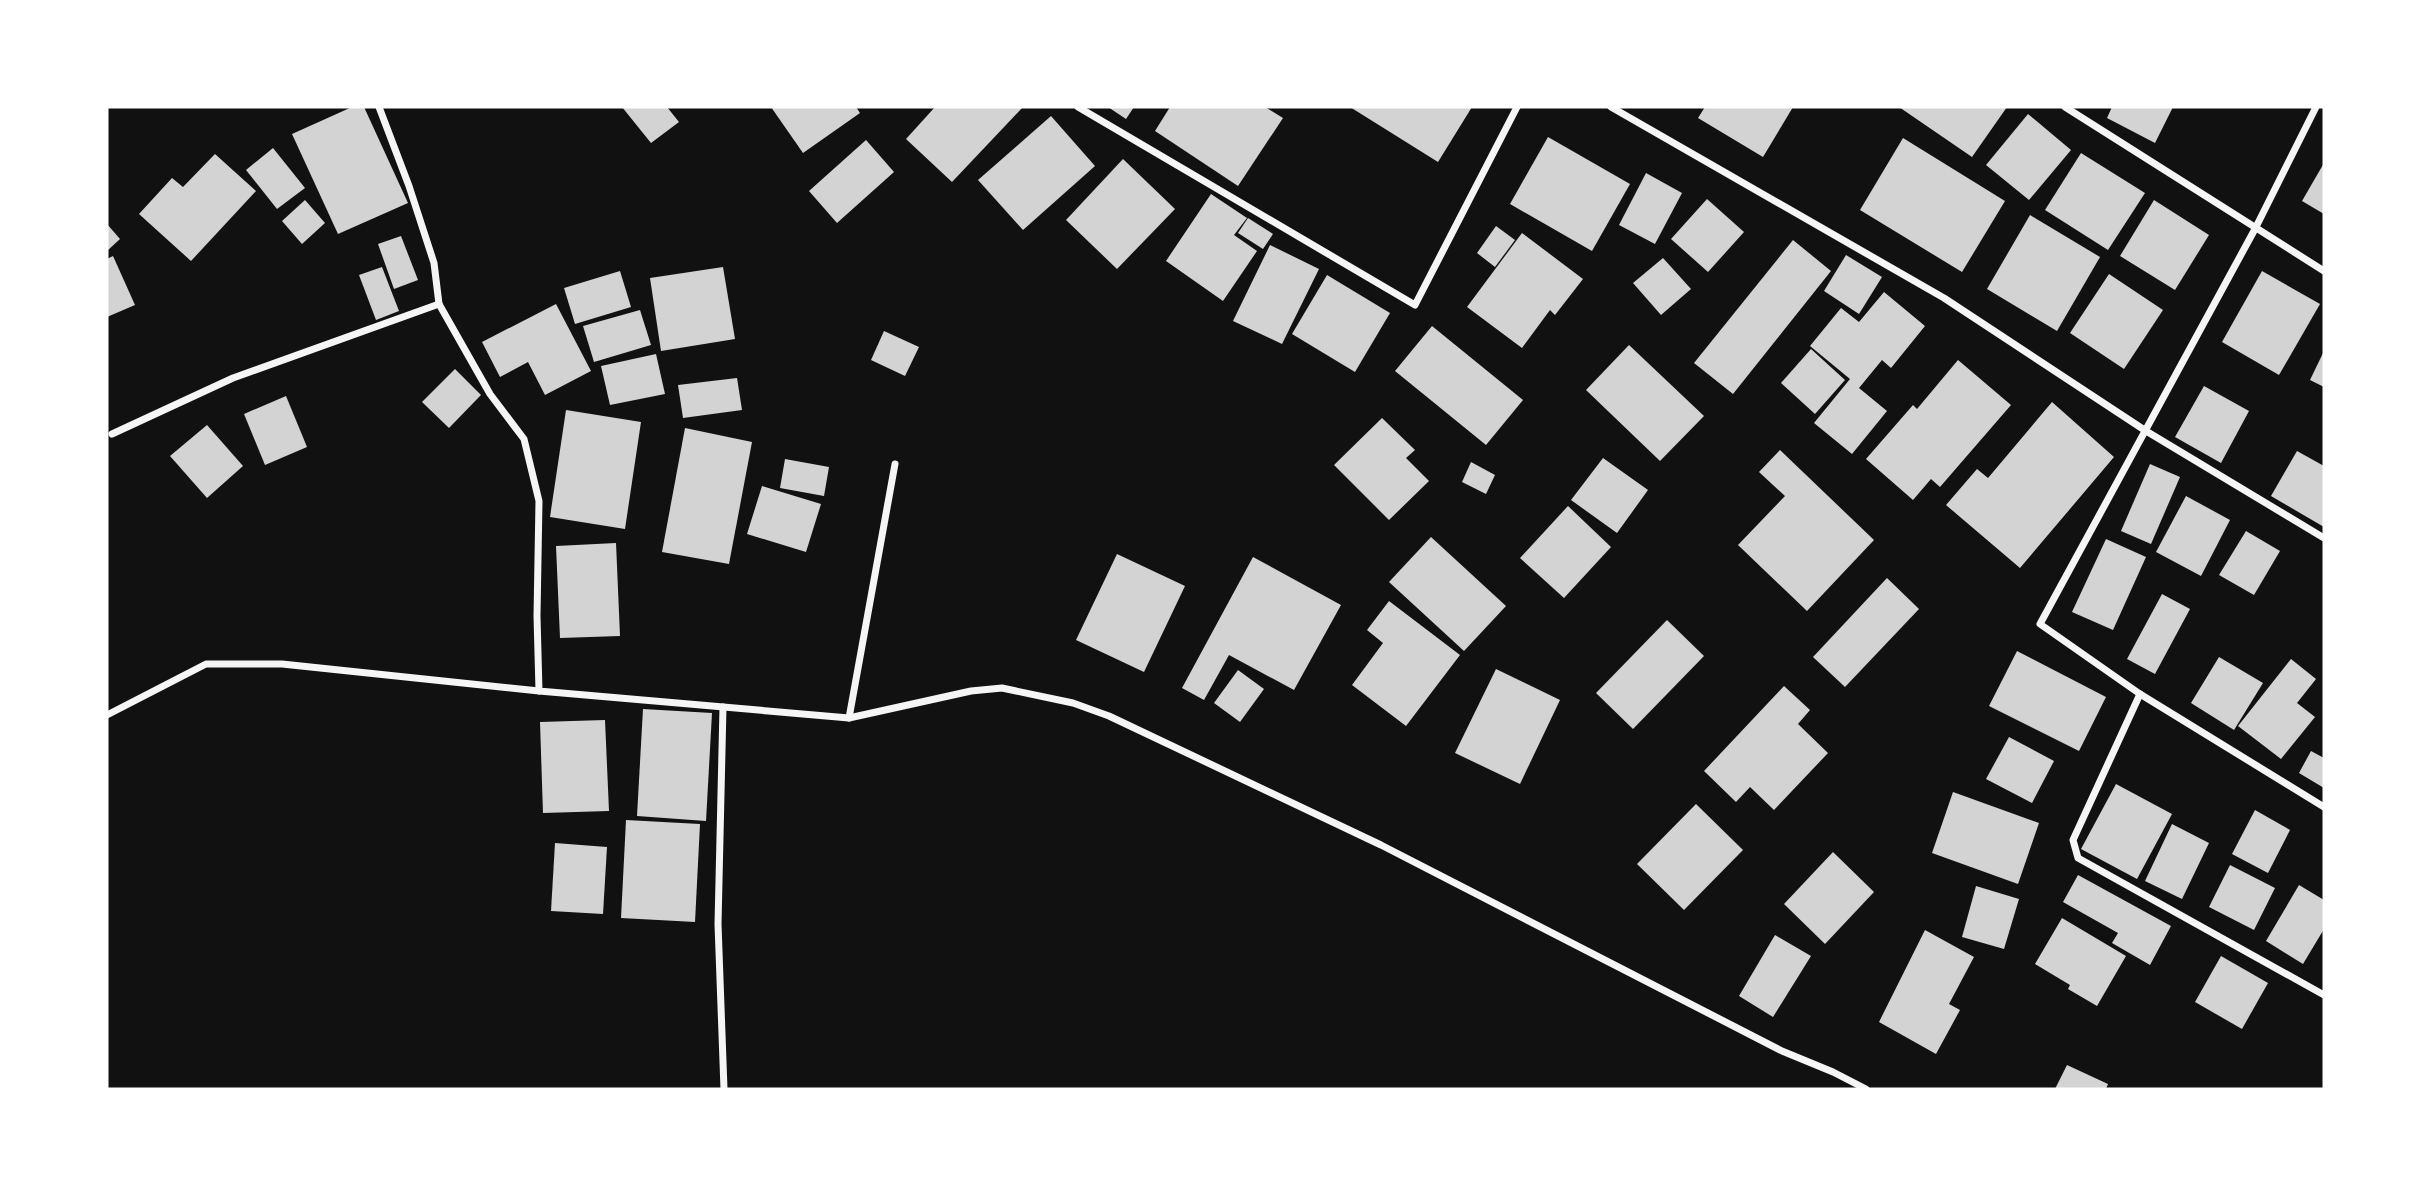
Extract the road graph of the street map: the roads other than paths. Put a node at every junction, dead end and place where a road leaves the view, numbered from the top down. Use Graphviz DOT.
graph roads {
  1 [pos="379,107"];
  2 [pos="1078,107"];
  3 [pos="1517,107"];
  4 [pos="1611,107"];
  5 [pos="2065,107"];
  6 [pos="2316,107"];
  7 [pos="2255,229"];
  8 [pos="2324,271"];
  9 [pos="439,304"];
  10 [pos="2146,431"];
  11 [pos="112,434"];
  12 [pos="895,464"];
  13 [pos="2324,538"];
  14 [pos="539,691"];
  15 [pos="2140,694"];
  16 [pos="723,707"];
  17 [pos="107,715"];
  18 [pos="849,718"];
  19 [pos="2324,807"];
  20 [pos="2324,995"];
  21 [pos="724,1089"];
  22 [pos="1866,1089"];
  1 -- 9 [label="street"];
  2 -- 3 [label="street"];
  4 -- 10 [label="street"];
  5 -- 7 [label="street"];
  6 -- 7 [label="street"];
  7 -- 8 [label="street"];
  7 -- 10 [label="street"];
  9 -- 11 [label="street"];
  9 -- 14 [label="street"];
  10 -- 13 [label="street"];
  10 -- 15 [label="street"];
  12 -- 18 [label="street"];
  14 -- 16 [label="street"];
  14 -- 17 [label="street"];
  15 -- 19 [label="street"];
  15 -- 20 [label="street"];
  16 -- 18 [label="street"];
  16 -- 21 [label="street"];
  18 -- 22 [label="street"];
}
